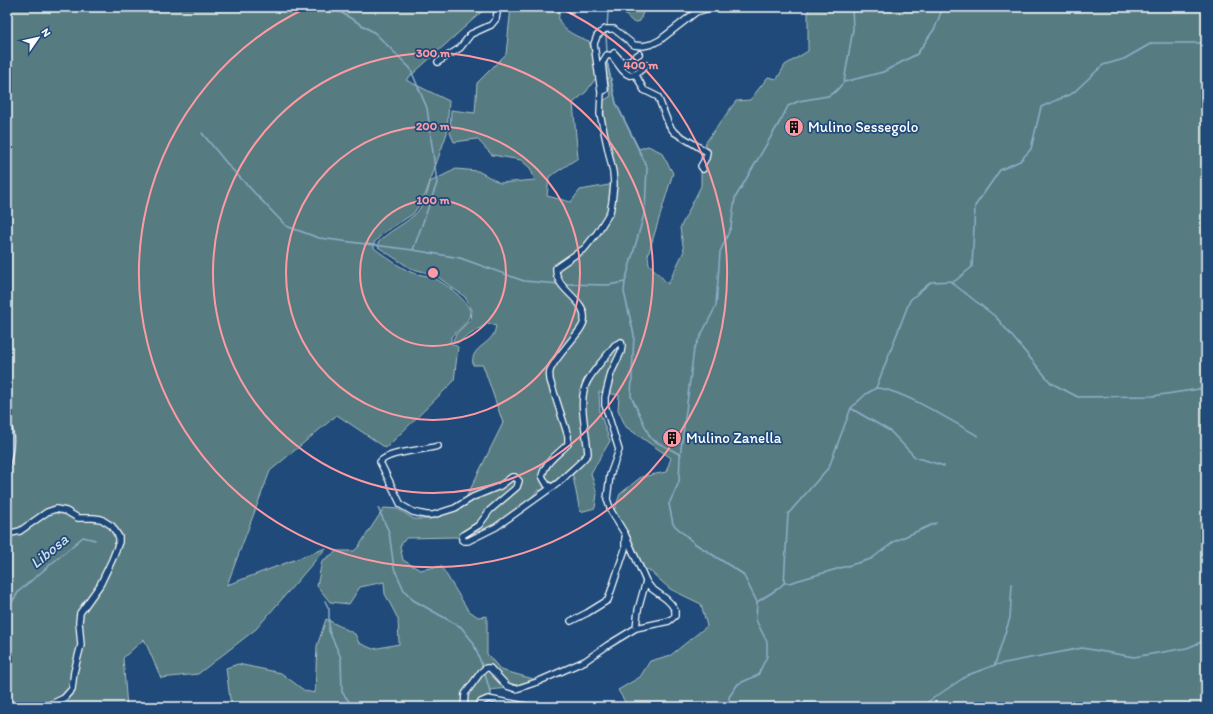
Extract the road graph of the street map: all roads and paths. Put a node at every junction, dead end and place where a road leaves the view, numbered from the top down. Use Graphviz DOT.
graph roads {
  1 [pos="498,7"];
  2 [pos="713,7"];
  3 [pos="639,54"];
  4 [pos="610,56"];
  5 [pos="438,62"];
  6 [pos="646,65"];
  7 [pos="636,75"];
  8 [pos="601,92"];
  9 [pos="703,169"];
  10 [pos="7,424"];
  11 [pos="438,446"];
  12 [pos="7,463"];
  13 [pos="552,487"];
  14 [pos="7,534"];
  15 [pos="625,534"];
  16 [pos="646,582"];
  17 [pos="571,620"];
  18 [pos="636,628"];
  19 [pos="45,707"];
  20 [pos="464,707"];
  21 [pos="477,707"];
  22 [pos="531,707"];
  1 -- 5 [label="street"];
  2 -- 8 [label="street"];
  3 -- 4 [label="street"];
  4 -- 7 [label="street"];
  4 -- 8 [label="street"];
  6 -- 7 [label="street"];
  7 -- 9 [label="street"];
  8 -- 13 [label="street"];
  10 -- 12 [label="street"];
  11 -- 13 [label="street"];
  13 -- 15 [label="street"];
  14 -- 19 [label="street"];
  15 -- 16 [label="street"];
  15 -- 17 [label="street"];
  16 -- 18 [label="street"];
  16 -- 18 [label="street"];
  18 -- 20 [label="street"];
  21 -- 22 [label="street"];
}
